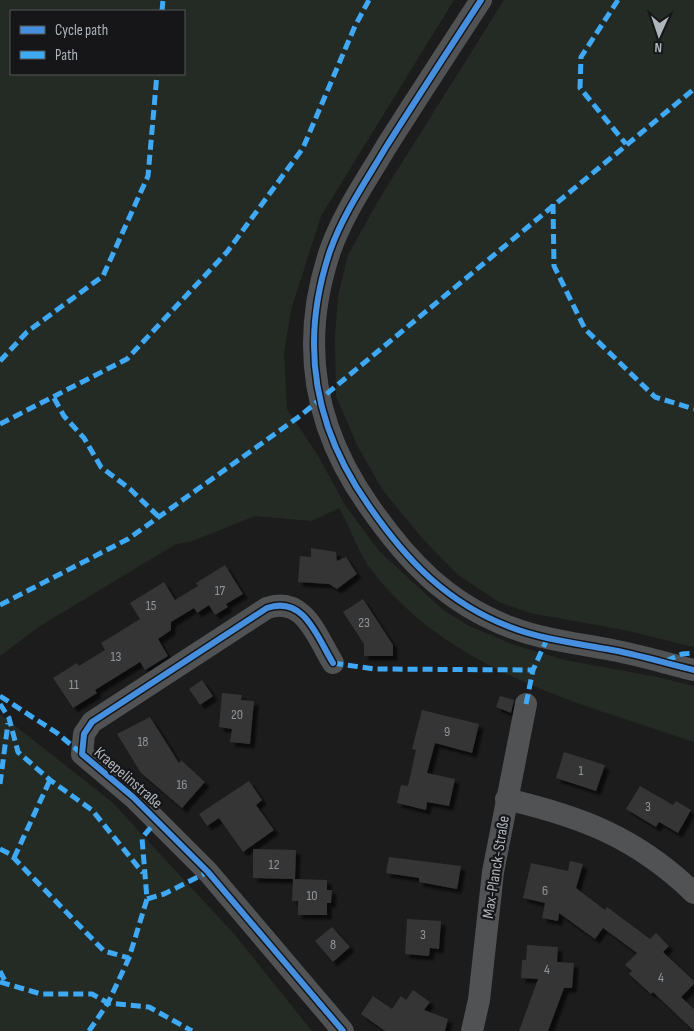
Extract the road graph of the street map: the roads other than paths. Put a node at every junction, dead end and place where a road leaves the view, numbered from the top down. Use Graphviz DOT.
graph roads {
  1 [pos="480,0"];
  2 [pos="333,663"];
  3 [pos="694,670"];
  4 [pos="526,704"];
  5 [pos="506,800"];
  6 [pos="694,893"];
  7 [pos="343,1031"];
  8 [pos="472,1031"];
  1 -- 3 [label="street"];
  2 -- 7 [label="street, Kraepelinstraße"];
  4 -- 5 [label="street, Max-Planck-Straße"];
  5 -- 6 [label="street"];
  5 -- 8 [label="street, Max-Planck-Straße"];
}
